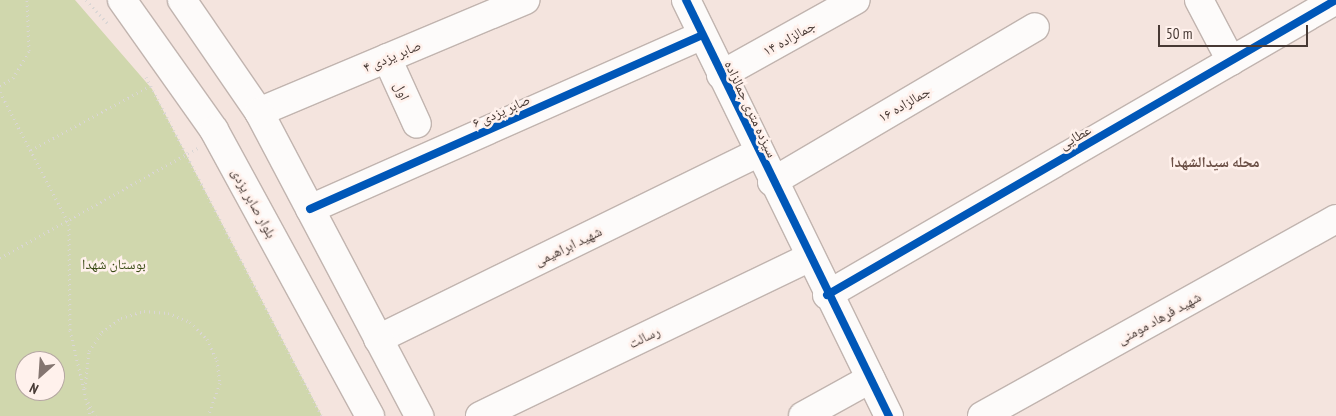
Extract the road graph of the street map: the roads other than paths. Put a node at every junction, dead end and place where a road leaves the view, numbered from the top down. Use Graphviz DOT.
graph roads {
  1 [pos="122,0"];
  2 [pos="182,0"];
  3 [pos="525,0"];
  4 [pos="686,0"];
  5 [pos="856,0"];
  6 [pos="1200,0"];
  7 [pos="1336,0"];
  8 [pos="1036,27"];
  9 [pos="702,35"];
  10 [pos="388,58"];
  11 [pos="1231,62"];
  12 [pos="721,75"];
  13 [pos="259,112"];
  14 [pos="417,124"];
  15 [pos="758,153"];
  16 [pos="772,182"];
  17 [pos="310,209"];
  18 [pos="1336,219"];
  19 [pos="808,258"];
  20 [pos="827,295"];
  21 [pos="378,339"];
  22 [pos="870,379"];
  23 [pos="370,416"];
  24 [pos="419,416"];
  25 [pos="480,416"];
  26 [pos="803,416"];
  27 [pos="889,416"];
  28 [pos="982,416"];
  1 -- 23 [label="street, بلوار صابر یزدی"];
  2 -- 13 [label="street"];
  3 -- 10 [label="street, صابر یزدی ۴"];
  4 -- 9 [label="street, سیزده متری جمالزاده"];
  5 -- 12 [label="street, جمالزاده ۱۴"];
  6 -- 11 [label="street"];
  7 -- 11 [label="street, عطایی"];
  8 -- 16 [label="street, جمالزاده ۱۶"];
  9 -- 12 [label="street, سیزده متری جمالزاده"];
  9 -- 17 [label="street, صابر یزدی ۶"];
  10 -- 13 [label="street, صابر یزدی ۴"];
  10 -- 14 [label="street, اول"];
  11 -- 20 [label="street, عطایی"];
  12 -- 15 [label="street, سیزده متری جمالزاده"];
  13 -- 17 [label="street"];
  15 -- 16 [label="street, سیزده متری جمالزاده"];
  15 -- 21 [label="street, شهید ابراهیمی"];
  16 -- 19 [label="street, سیزده متری جمالزاده"];
  17 -- 21 [label="street"];
  18 -- 28 [label="street, شهید فرهاد مومنی"];
  19 -- 20 [label="street, سیزده متری جمالزاده"];
  19 -- 25 [label="street, رسالت"];
  20 -- 22 [label="street, سیزده متری جمالزاده"];
  21 -- 24 [label="street"];
  22 -- 26 [label="street"];
  22 -- 27 [label="street, سیزده متری جمالزاده"];
}
